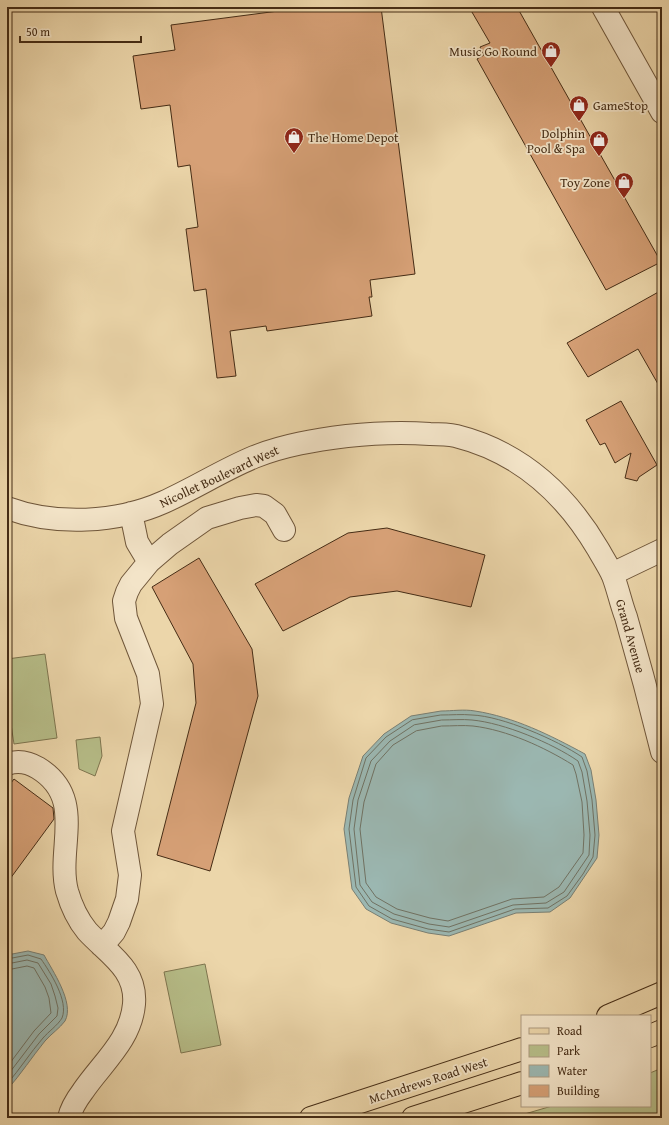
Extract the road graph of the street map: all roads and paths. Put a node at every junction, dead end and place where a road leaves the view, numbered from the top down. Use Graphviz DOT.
graph roads {
  1 [pos="603,7"];
  2 [pos="662,112"];
  3 [pos="7,508"];
  4 [pos="131,513"];
  5 [pos="284,530"];
  6 [pos="662,550"];
  7 [pos="149,562"];
  8 [pos="612,574"];
  9 [pos="662,752"];
  10 [pos="7,764"];
  11 [pos="102,946"];
  12 [pos="662,994"];
  13 [pos="610,1015"];
  14 [pos="662,1031"];
  15 [pos="651,1036"];
  16 [pos="521,1049"];
  17 [pos="521,1083"];
  18 [pos="69,1118"];
  19 [pos="311,1118"];
  20 [pos="413,1118"];
  1 -- 2 [label="street"];
  3 -- 4 [label="street, Nicollet Boulevard West"];
  4 -- 7 [label="street"];
  4 -- 8 [label="street, Nicollet Boulevard West"];
  5 -- 7 [label="street"];
  6 -- 8 [label="street"];
  7 -- 11 [label="street"];
  8 -- 9 [label="street, Grand Avenue"];
  10 -- 11 [label="street"];
  11 -- 18 [label="street"];
  12 -- 13 [label="main road"];
  14 -- 15 [label="main road"];
  16 -- 19 [label="main road, McAndrews Road West"];
  17 -- 20 [label="main road"];
}
